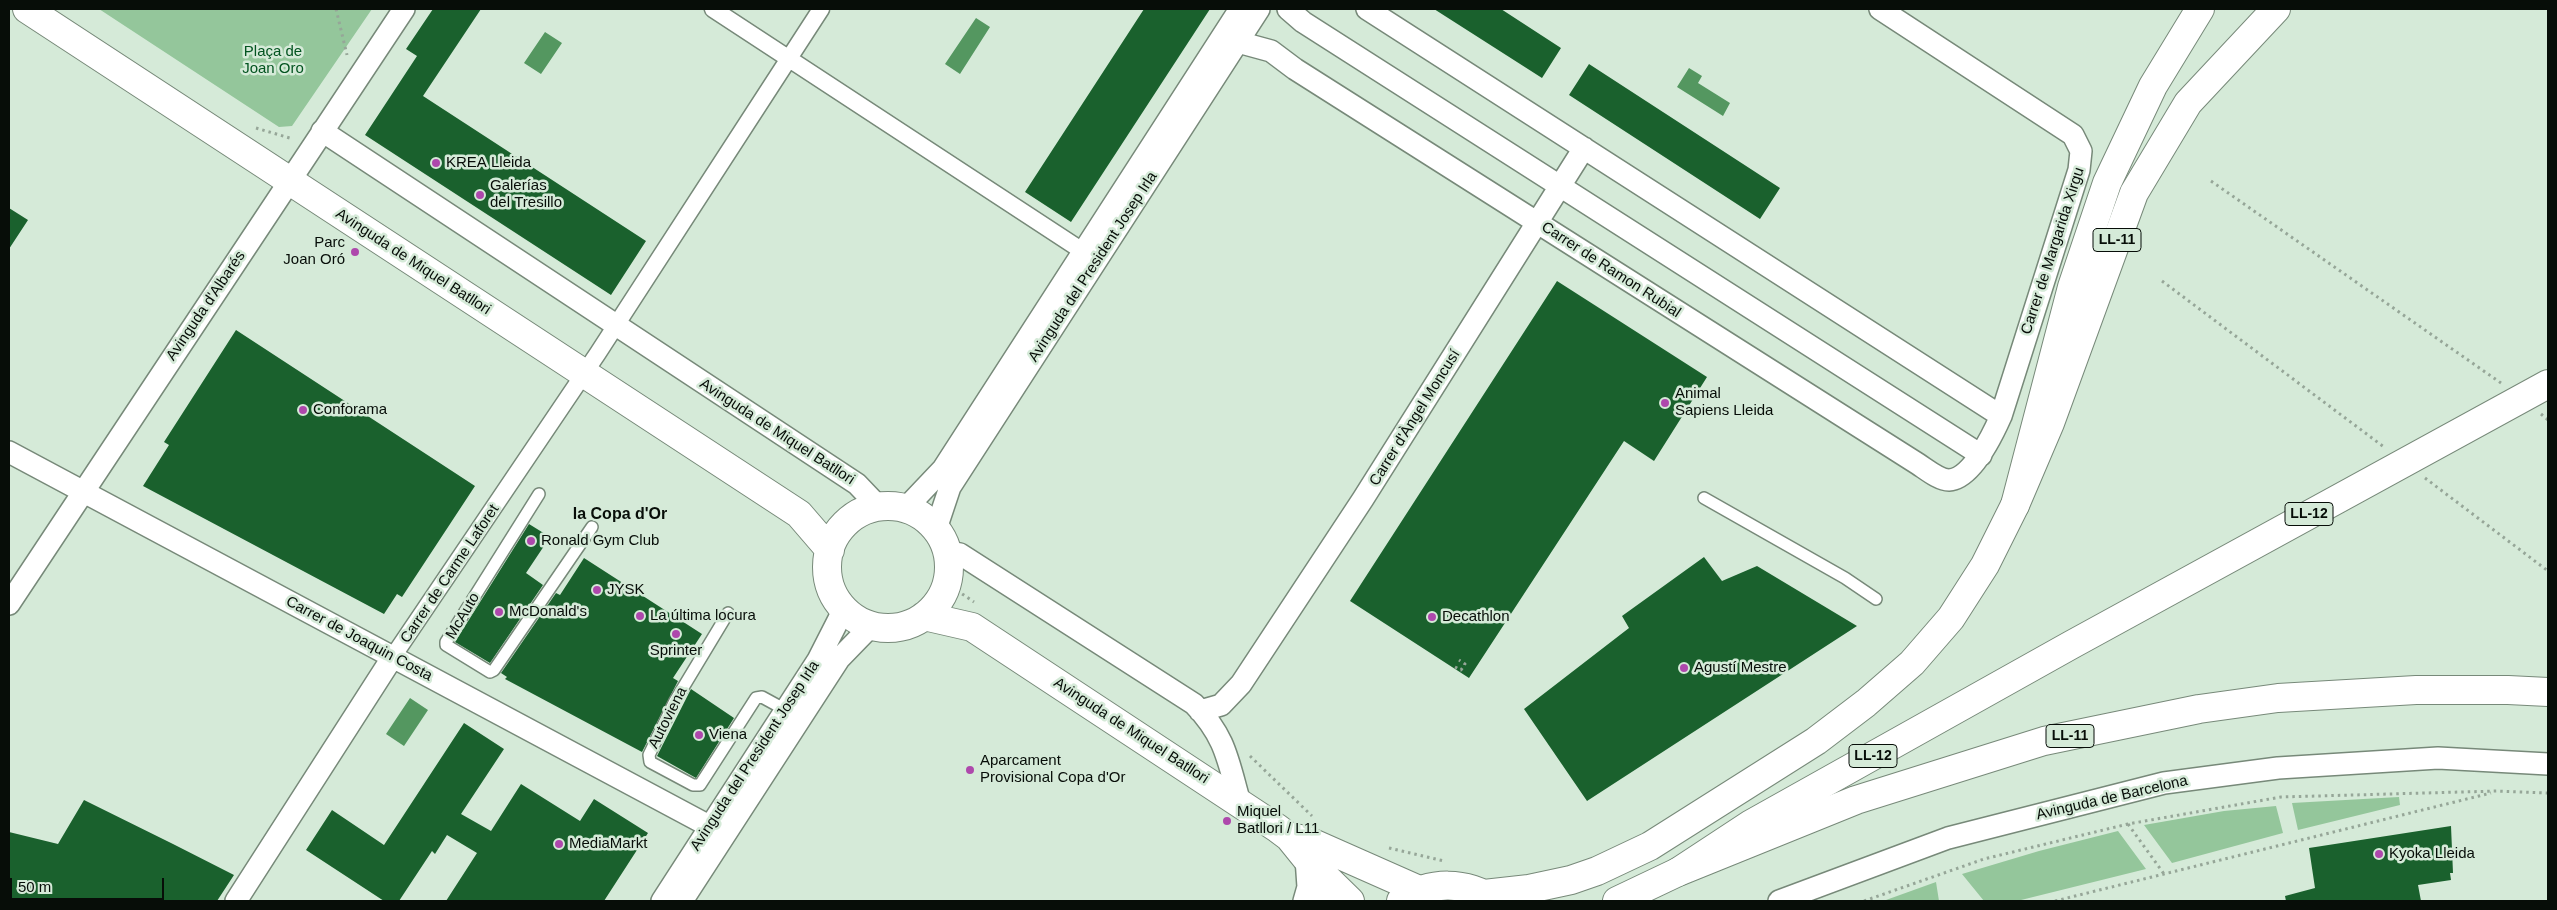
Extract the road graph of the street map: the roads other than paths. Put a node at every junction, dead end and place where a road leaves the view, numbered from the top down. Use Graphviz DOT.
graph roads {
  1 [pos="27,9"];
  2 [pos="404,9"];
  3 [pos="713,9"];
  4 [pos="821,9"];
  5 [pos="1240,9"];
  6 [pos="1259,9"];
  7 [pos="1288,9"];
  8 [pos="1367,9"];
  9 [pos="1880,9"];
  10 [pos="2200,9"];
  11 [pos="2276,9"];
  12 [pos="1238,42"];
  13 [pos="788,59"];
  14 [pos="322,132"];
  15 [pos="1584,148"];
  16 [pos="289,181"];
  17 [pos="1560,187"];
  18 [pos="1538,223"];
  19 [pos="1084,252"];
  20 [pos="616,326"];
  21 [pos="584,374"];
  22 [pos="2548,384"];
  23 [pos="2001,416"];
  24 [pos="9,452"];
  25 [pos="1981,455"];
  26 [pos="84,492"];
  27 [pos="539,494"];
  28 [pos="1704,498"];
  29 [pos="2015,505"];
  30 [pos="878,506"];
  31 [pos="906,508"];
  32 [pos="592,527"];
  33 [pos="836,538"];
  34 [pos="942,541"];
  35 [pos="946,584"];
  36 [pos="1876,599"];
  37 [pos="9,604"];
  38 [pos="844,609"];
  39 [pos="728,613"];
  40 [pos="924,616"];
  41 [pos="872,625"];
  42 [pos="972,627"];
  43 [pos="392,658"];
  44 [pos="1241,684"];
  45 [pos="2548,692"];
  46 [pos="784,709"];
  47 [pos="1200,711"];
  48 [pos="1222,740"];
  49 [pos="2548,764"];
  50 [pos="1240,803"];
  51 [pos="709,826"];
  52 [pos="1289,837"];
  53 [pos="1314,866"];
  54 [pos="1678,872"];
  55 [pos="1410,896"];
  56 [pos="1490,897"];
  57 [pos="236,901"];
  58 [pos="662,901"];
  59 [pos="682,901"];
  60 [pos="1304,901"];
  61 [pos="1327,901"];
  62 [pos="1350,901"];
  63 [pos="1617,901"];
  64 [pos="1638,901"];
  65 [pos="1779,901"];
  1 -- 16 [label="main road, Avinguda de Miquel Batllori"];
  2 -- 14 [label="street, Avinguda d'Albarés"];
  3 -- 13 [label="street"];
  4 -- 13 [label="street, Carrer de Carme Laforet"];
  5 -- 19 [label="street, Avinguda del President Josep Irla"];
  6 -- 12 [label="street, Avinguda del President Josep Irla"];
  7 -- 17 [label="street"];
  8 -- 15 [label="street"];
  9 -- 23 [label="street, Carrer de Margarida Xirgu"];
  10 -- 29 [label="main road"];
  11 -- 29 [label="main road, LL-11"];
  12 -- 18 [label="street, Carrer de Ramon Rubial"];
  12 -- 34 [label="street, Avinguda del President Josep Irla"];
  13 -- 19 [label="street"];
  13 -- 20 [label="street, Carrer de Carme Laforet"];
  14 -- 16 [label="street, Avinguda d'Albarés"];
  14 -- 20 [label="street, Avinguda de Miquel Batllori"];
  15 -- 17 [label="street, Carrer d'Àngel Moncusí"];
  15 -- 23 [label="street"];
  16 -- 21 [label="main road, Avinguda de Miquel Batllori"];
  16 -- 26 [label="street, Avinguda d'Albarés"];
  17 -- 18 [label="street, Carrer d'Àngel Moncusí"];
  17 -- 25 [label="street"];
  18 -- 25 [label="street, Carrer de Ramon Rubial"];
  18 -- 44 [label="street, Carrer d'Àngel Moncusí"];
  19 -- 31 [label="street, Avinguda del President Josep Irla"];
  20 -- 21 [label="street, Carrer de Carme Laforet"];
  20 -- 30 [label="street, Avinguda de Miquel Batllori"];
  21 -- 33 [label="main road, Avinguda de Miquel Batllori"];
  21 -- 43 [label="street, Carrer de Carme Laforet"];
  22 -- 54 [label="main road, LL-12"];
  23 -- 25 [label="street, Carrer de Ramon Rubial"];
  24 -- 26 [label="street, Carrer de Joaquin Costa"];
  26 -- 37 [label="street, Avinguda d'Albarés"];
  26 -- 43 [label="street, Carrer de Joaquin Costa"];
  27 -- 32 [label="lane, McAuto"];
  28 -- 36 [label="lane"];
  29 -- 56 [label="main road, LL-11"];
  30 -- 31 [label="main road"];
  30 -- 33 [label="main road"];
  31 -- 34 [label="main road"];
  33 -- 38 [label="main road"];
  34 -- 35 [label="main road"];
  34 -- 47 [label="street"];
  35 -- 40 [label="main road"];
  35 -- 42 [label="main road, Avinguda de Miquel Batllori"];
  38 -- 41 [label="main road"];
  38 -- 46 [label="street, Avinguda del President Josep Irla"];
  39 -- 46 [label="lane, Autoviena"];
  40 -- 41 [label="main road"];
  40 -- 42 [label="main road, Avinguda de Miquel Batllori"];
  41 -- 59 [label="street, Avinguda del President Josep Irla"];
  42 -- 50 [label="main road, Avinguda de Miquel Batllori"];
  43 -- 51 [label="street, Carrer de Joaquin Costa"];
  43 -- 57 [label="street, Carrer de Carme Laforet"];
  44 -- 47 [label="street, Carrer d'Àngel Moncusí"];
  44 -- 48 [label="street, Carrer d'Àngel Moncusí"];
  45 -- 54 [label="main road, LL-11"];
  46 -- 51 [label="street, Avinguda del President Josep Irla"];
  47 -- 48 [label="street"];
  48 -- 50 [label="street"];
  49 -- 65 [label="street, Avinguda de Barcelona"];
  50 -- 52 [label="main road, Avinguda de Miquel Batllori"];
  51 -- 58 [label="street, Avinguda del President Josep Irla"];
  52 -- 53 [label="main road, Avinguda de Miquel Batllori"];
  52 -- 55 [label="main road, Avinguda de Miquel Batllori"];
  53 -- 60 [label="street"];
  53 -- 61 [label="main road"];
  53 -- 62 [label="main road, Avinguda de Miquel Batllori"];
  54 -- 63 [label="main road, LL-11"];
  54 -- 64 [label="main road"];
  55 -- 56 [label="main road, LL-11"];
}
